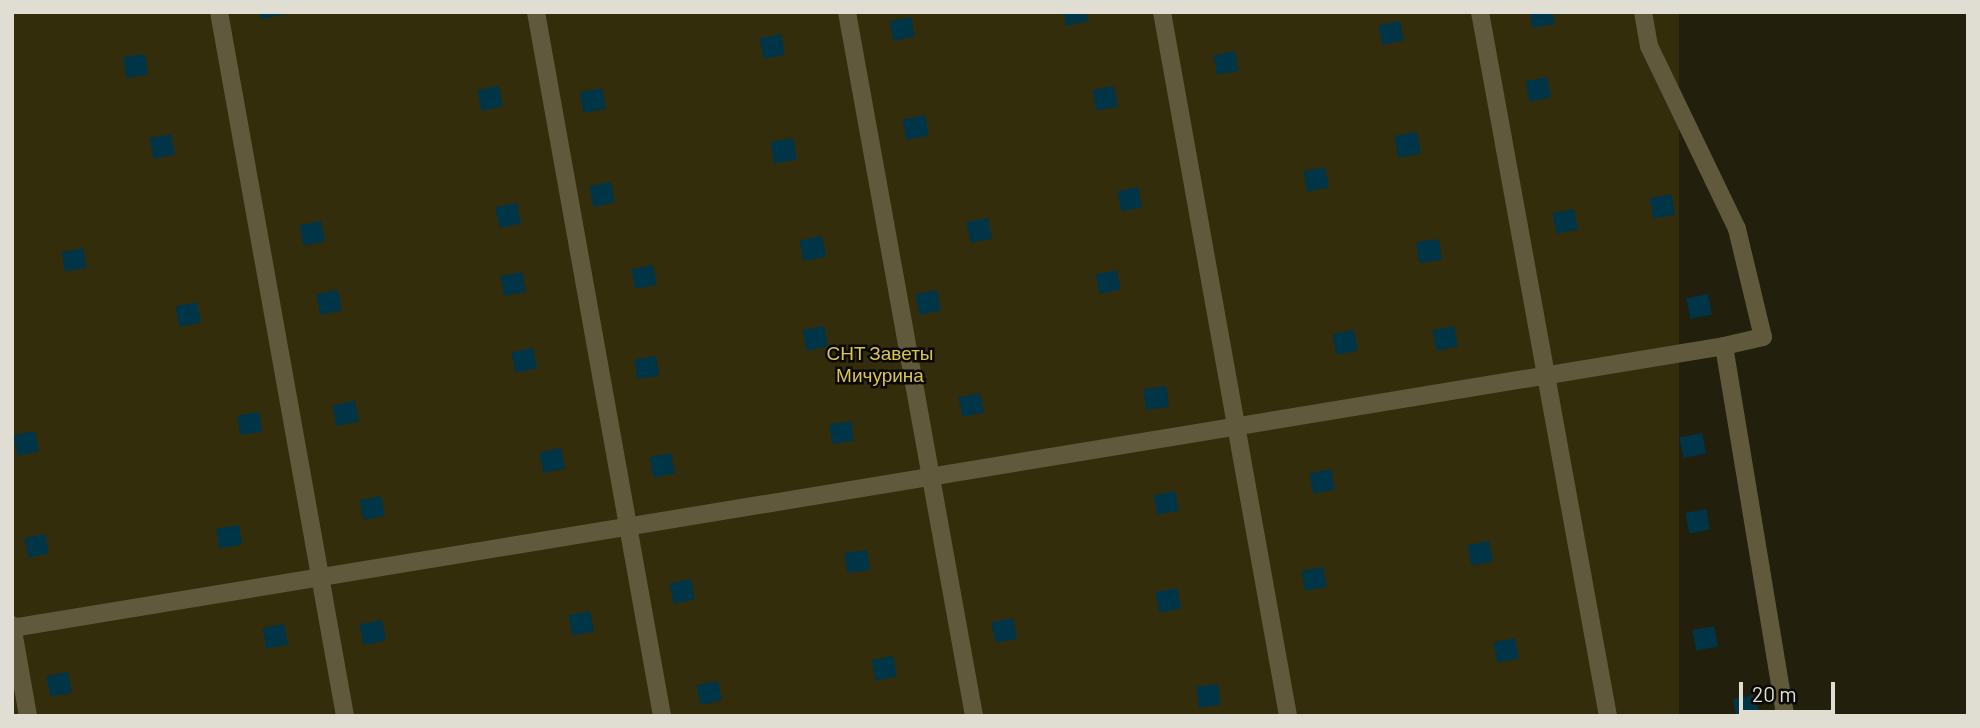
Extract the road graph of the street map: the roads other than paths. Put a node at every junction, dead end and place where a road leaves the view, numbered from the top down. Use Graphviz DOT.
graph roads {
  1 [pos="219,12"];
  2 [pos="536,12"];
  3 [pos="848,12"];
  4 [pos="1162,12"];
  5 [pos="1480,12"];
  6 [pos="1643,12"];
  7 [pos="1724,346"];
  8 [pos="1546,376"];
  9 [pos="1234,427"];
  10 [pos="928,477"];
  11 [pos="628,526"];
  12 [pos="320,577"];
  13 [pos="12,627"];
  14 [pos="28,716"];
  15 [pos="345,716"];
  16 [pos="662,716"];
  17 [pos="974,716"];
  18 [pos="1288,716"];
  19 [pos="1608,716"];
  20 [pos="1785,716"];
  1 -- 12 [label="street"];
  2 -- 11 [label="street"];
  3 -- 10 [label="street"];
  4 -- 9 [label="street"];
  5 -- 8 [label="street"];
  6 -- 7 [label="street"];
  7 -- 8 [label="street"];
  7 -- 20 [label="street"];
  8 -- 9 [label="street"];
  8 -- 19 [label="street"];
  9 -- 10 [label="street"];
  9 -- 18 [label="street"];
  10 -- 11 [label="street"];
  10 -- 17 [label="street"];
  11 -- 12 [label="street"];
  11 -- 16 [label="street"];
  12 -- 13 [label="street"];
  12 -- 15 [label="street"];
  13 -- 14 [label="street"];
}
